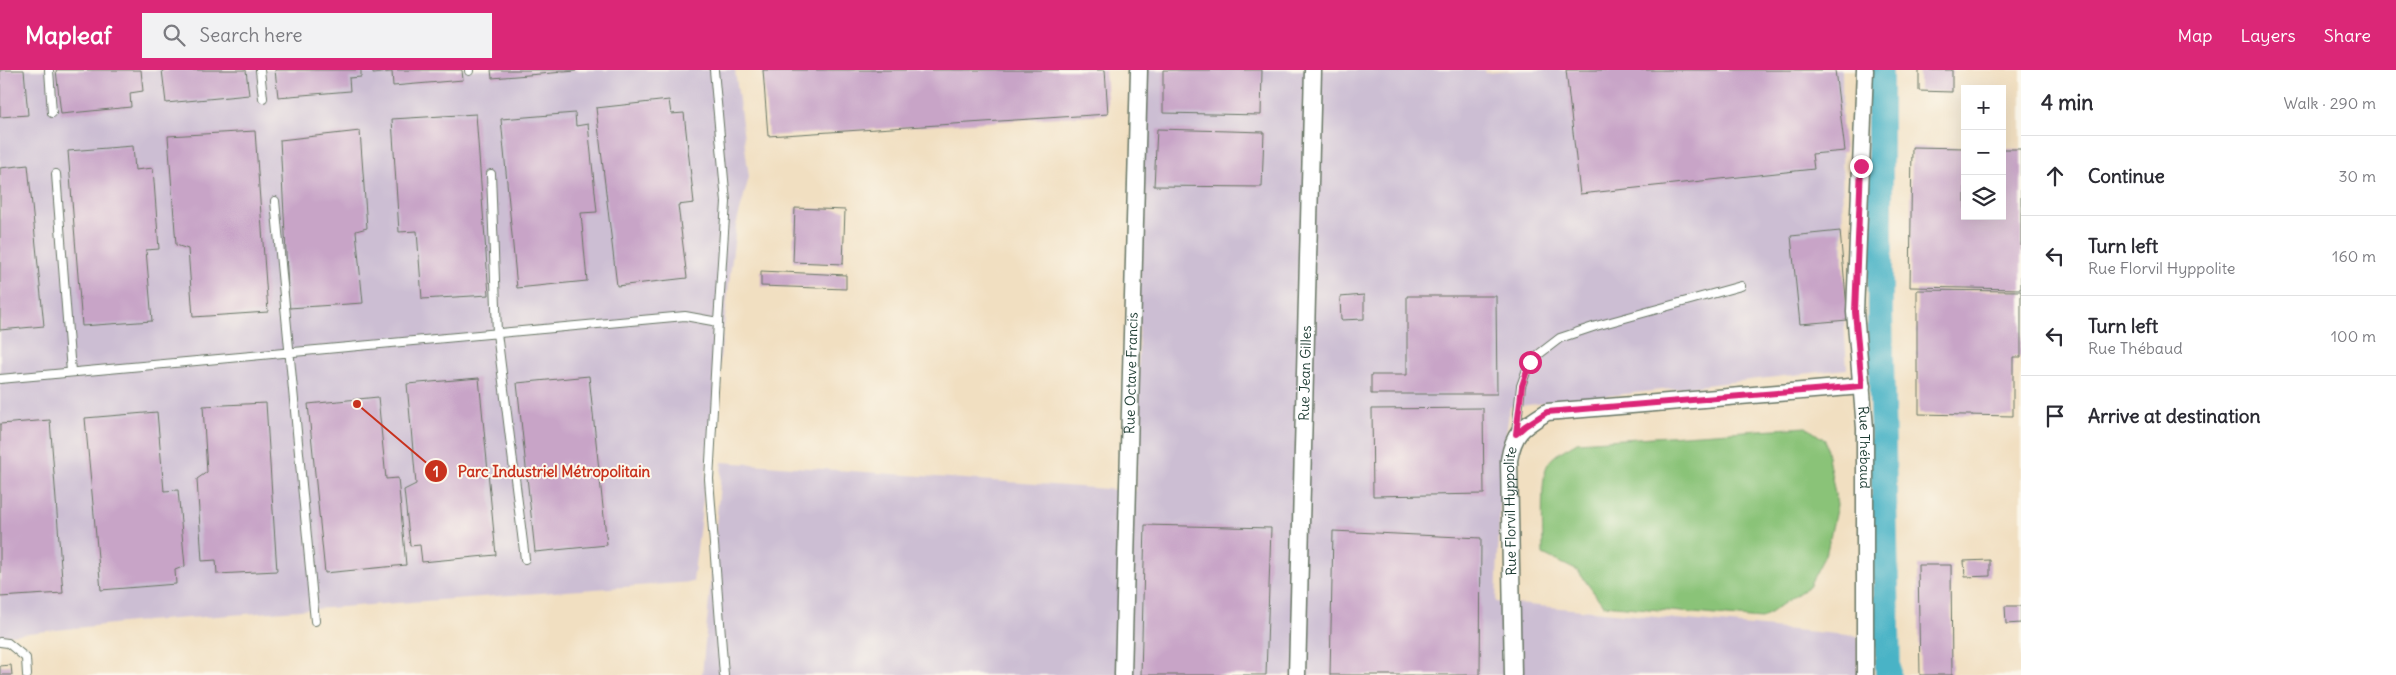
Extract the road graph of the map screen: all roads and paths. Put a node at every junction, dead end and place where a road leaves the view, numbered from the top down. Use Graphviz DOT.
graph roads {
  1 [pos="49,70"];
  2 [pos="260,70"];
  3 [pos="714,70"];
  4 [pos="1139,70"];
  5 [pos="1313,70"];
  6 [pos="1865,70"];
  7 [pos="263,98"];
  8 [pos="52,113"];
  9 [pos="56,174"];
  10 [pos="491,174"];
  11 [pos="275,201"];
  12 [pos="1741,286"];
  13 [pos="718,322"];
  14 [pos="497,333"];
  15 [pos="288,352"];
  16 [pos="71,372"];
  17 [pos="0,379"];
  18 [pos="1862,386"];
  19 [pos="1516,434"];
  20 [pos="525,559"];
  21 [pos="315,620"];
  22 [pos="0,642"];
  23 [pos="27,675"];
  24 [pos="724,675"];
  25 [pos="1123,675"];
  26 [pos="1297,675"];
  27 [pos="1513,675"];
  28 [pos="1865,675"];
  1 -- 8 [label="lane"];
  2 -- 7 [label="lane"];
  3 -- 13 [label="lane"];
  4 -- 25 [label="street, Rue Octave Francis"];
  5 -- 26 [label="street, Rue Jean Gilles"];
  6 -- 18 [label="street, Rue Thébaud"];
  9 -- 16 [label="lane"];
  10 -- 14 [label="lane"];
  11 -- 15 [label="lane"];
  12 -- 19 [label="lane"];
  13 -- 14 [label="lane"];
  13 -- 24 [label="lane"];
  14 -- 15 [label="lane"];
  14 -- 20 [label="lane"];
  15 -- 16 [label="lane"];
  15 -- 21 [label="lane"];
  16 -- 17 [label="lane"];
  18 -- 19 [label="street, Rue Florvil Hyppolite"];
  18 -- 28 [label="street, Rue Thébaud"];
  19 -- 27 [label="street, Rue Florvil Hyppolite"];
  22 -- 23 [label="lane"];
}
